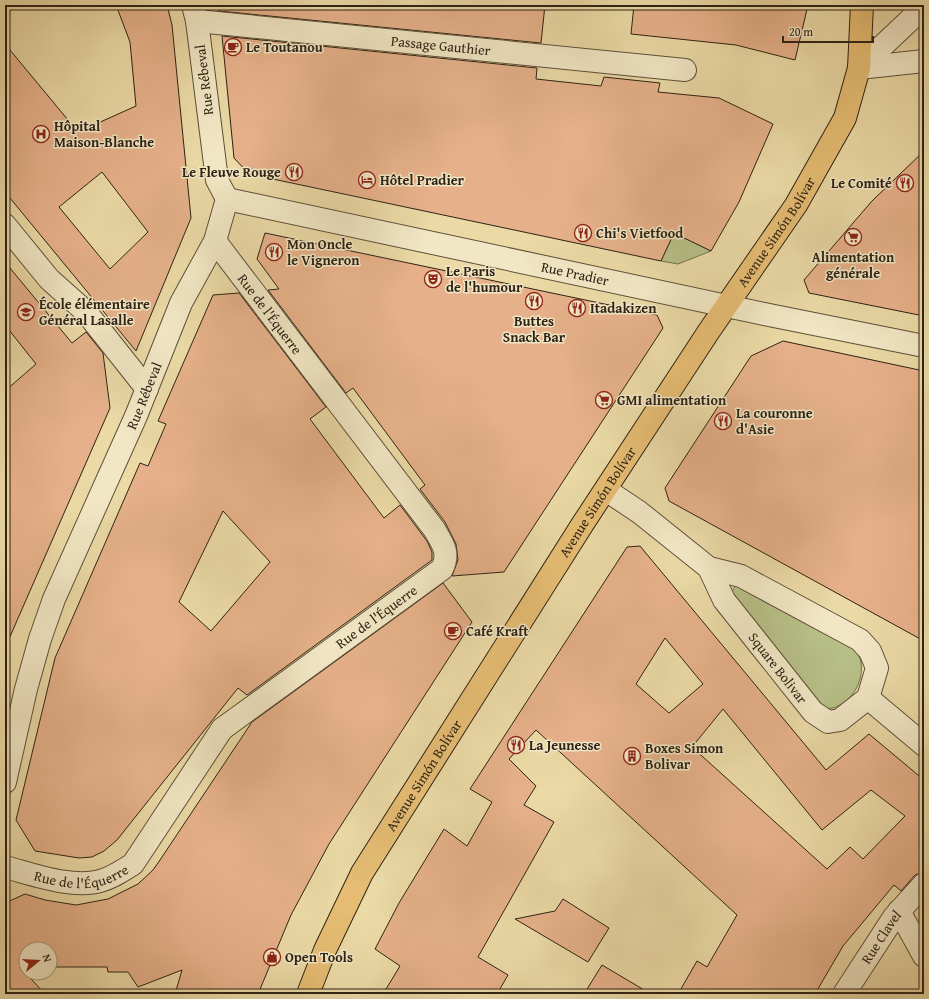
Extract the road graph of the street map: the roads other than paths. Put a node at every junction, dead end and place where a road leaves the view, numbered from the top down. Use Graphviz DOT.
graph roads {
  1 [pos="862,5"];
  2 [pos="919,5"];
  3 [pos="195,13"];
  4 [pos="924,61"];
  5 [pos="859,68"];
  6 [pos="685,70"];
  7 [pos="227,199"];
  8 [pos="5,224"];
  9 [pos="215,241"];
  10 [pos="727,305"];
  11 [pos="924,346"];
  12 [pos="147,389"];
  13 [pos="606,490"];
  14 [pos="709,568"];
  15 [pos="868,698"];
  16 [pos="924,745"];
  17 [pos="5,782"];
  18 [pos="5,867"];
  19 [pos="924,884"];
  20 [pos="899,911"];
  21 [pos="924,956"];
  22 [pos="308,994"];
  23 [pos="844,994"];
  1 -- 5 [label="main road, Avenue Simón Bolívar"];
  2 -- 5 [label="street"];
  3 -- 6 [label="street, Passage Gauthier"];
  3 -- 7 [label="street, Rue Rébeval"];
  4 -- 5 [label="street"];
  5 -- 10 [label="main road, Avenue Simón Bolívar"];
  7 -- 9 [label="street, Rue Rébeval"];
  7 -- 10 [label="street, Rue Pradier"];
  8 -- 12 [label="street"];
  9 -- 12 [label="street, Rue Rébeval"];
  9 -- 18 [label="street, Rue de l'Équerre"];
  10 -- 11 [label="street, Rue Pradier"];
  10 -- 13 [label="main road, Avenue Simón Bolívar"];
  12 -- 17 [label="street, Rue Rébeval"];
  13 -- 14 [label="street, Square Bolivar"];
  13 -- 22 [label="main road, Avenue Simón Bolívar"];
  14 -- 15 [label="street, Square Bolivar"];
  14 -- 15 [label="street, Square Bolivar"];
  15 -- 16 [label="street"];
  19 -- 20 [label="street, Rue Clavel"];
  20 -- 21 [label="street"];
  20 -- 23 [label="street, Rue Clavel"];
}
